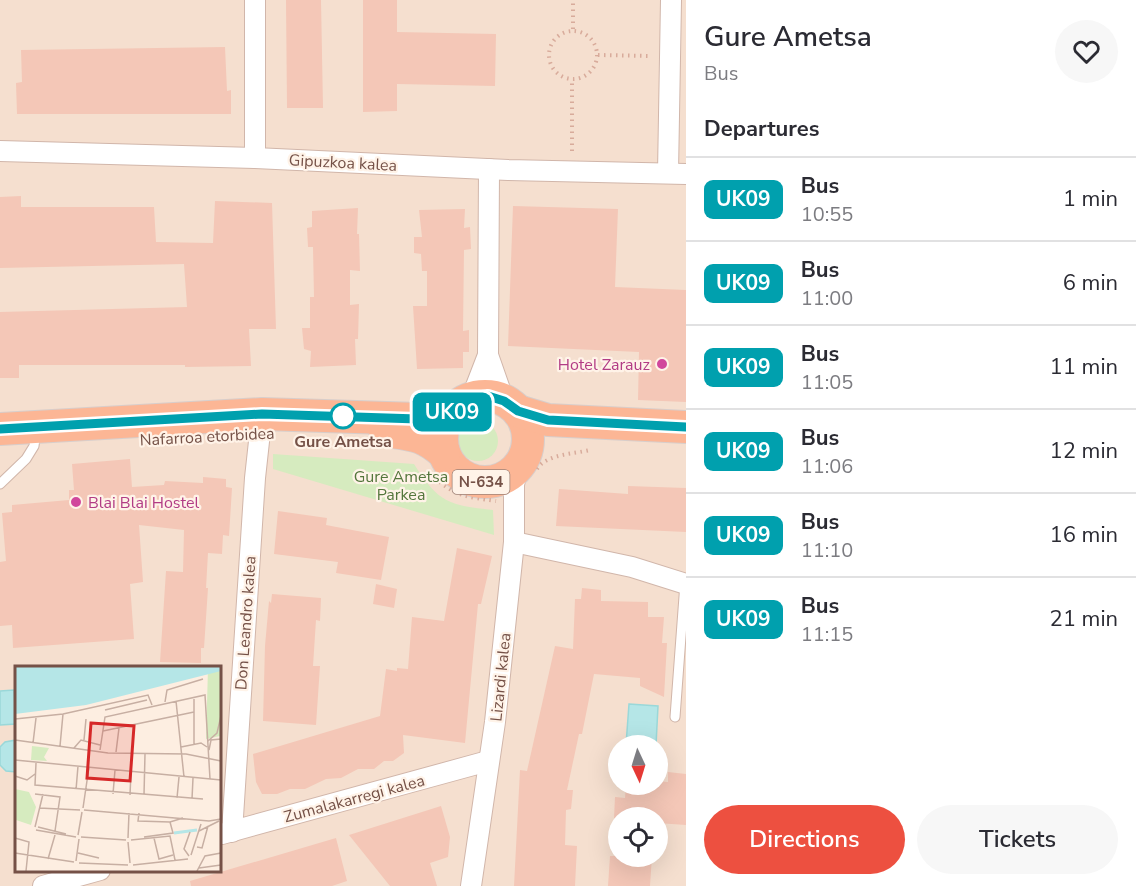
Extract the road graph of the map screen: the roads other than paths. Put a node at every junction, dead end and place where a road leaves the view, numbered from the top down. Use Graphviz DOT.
graph roads {
  1 [pos="255,0"];
  2 [pos="671,0"];
  3 [pos="0,151"];
  4 [pos="255,158"];
  5 [pos="489,169"];
  6 [pos="677,173"];
  7 [pos="488,355"];
  8 [pos="461,406"];
  9 [pos="511,406"];
  10 [pos="261,423"];
  11 [pos="686,427"];
  12 [pos="0,429"];
  13 [pos="35,437"];
  14 [pos="686,447"];
  15 [pos="0,448"];
  16 [pos="444,453"];
  17 [pos="524,468"];
  18 [pos="0,484"];
  19 [pos="514,542"];
  20 [pos="686,584"];
  21 [pos="675,717"];
  22 [pos="488,761"];
  23 [pos="225,833"];
  24 [pos="96,871"];
  25 [pos="43,886"];
  26 [pos="471,886"];
  1 -- 4 [label="street"];
  2 -- 6 [label="street"];
  3 -- 4 [label="street, Gipuzkoa kalea"];
  4 -- 5 [label="street, Gipuzkoa kalea"];
  5 -- 6 [label="street, Gipuzkoa kalea"];
  5 -- 7 [label="street"];
  7 -- 8 [label="street"];
  7 -- 9 [label="street"];
  8 -- 9 [label="highway, N-634"];
  8 -- 10 [label="highway, Nafarroa etorbidea / N-634"];
  8 -- 16 [label="highway, N-634"];
  9 -- 11 [label="highway, N-634"];
  9 -- 17 [label="highway, N-634"];
  10 -- 13 [label="highway, Nafarroa etorbidea / N-634"];
  10 -- 16 [label="highway, Nafarroa etorbidea / N-634"];
  10 -- 23 [label="street, Don Leandro kalea"];
  12 -- 13 [label="highway, Nafarroa etorbidea / N-634"];
  13 -- 15 [label="highway, Nafarroa etorbidea / N-634"];
  13 -- 18 [label="lane"];
  14 -- 17 [label="highway, N-634"];
  16 -- 17 [label="highway, N-634"];
  17 -- 19 [label="street, Lizardi kalea"];
  19 -- 20 [label="street"];
  19 -- 22 [label="street, Lizardi kalea"];
  20 -- 21 [label="lane"];
  22 -- 23 [label="street, Zumalakarregi kalea"];
  22 -- 26 [label="street, Lizardi kalea"];
  24 -- 25 [label="street"];
}
